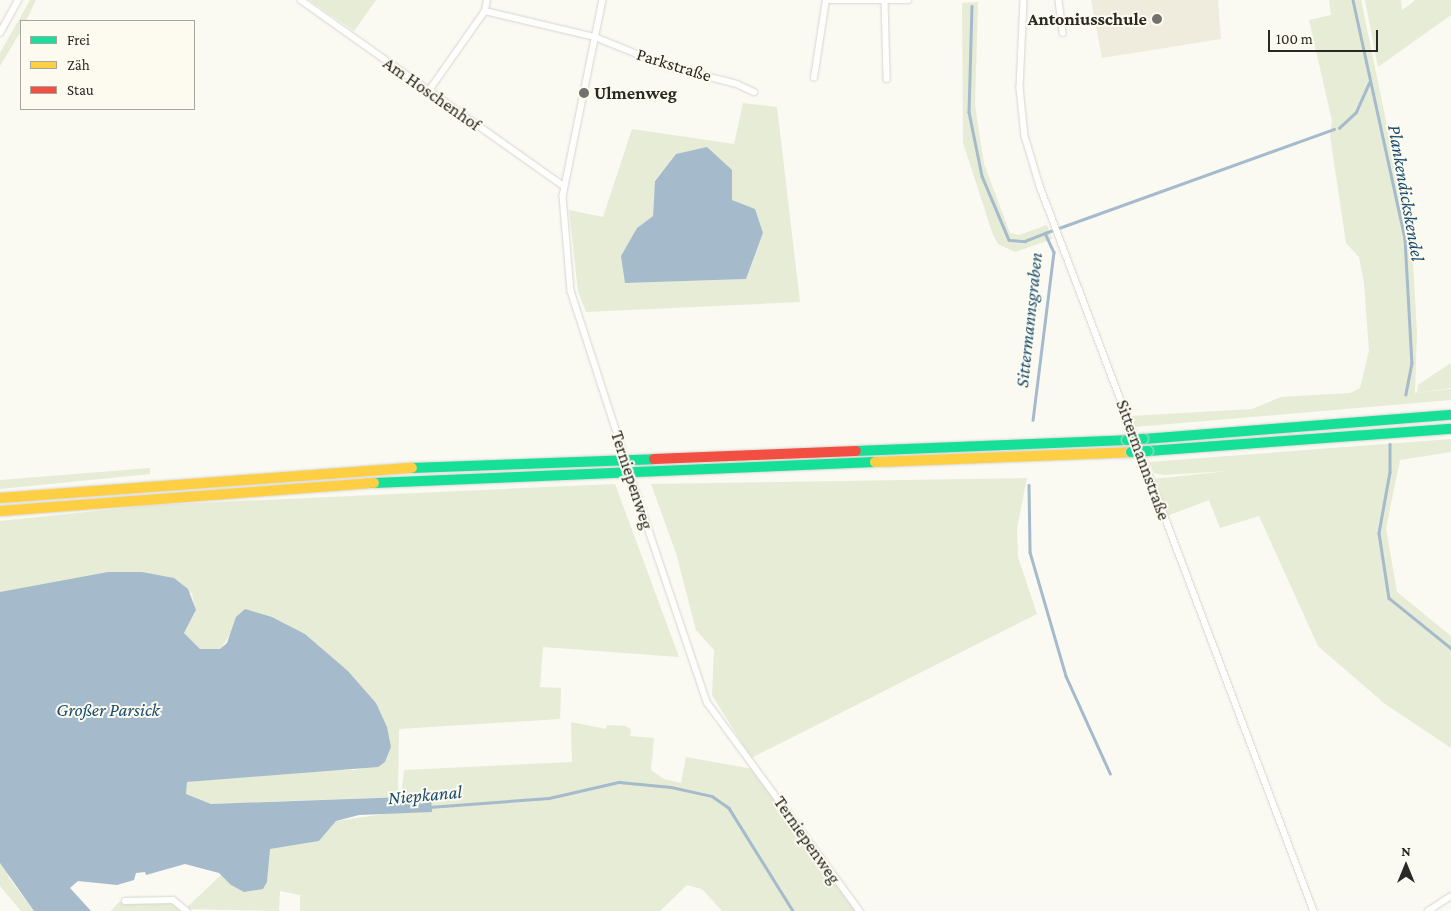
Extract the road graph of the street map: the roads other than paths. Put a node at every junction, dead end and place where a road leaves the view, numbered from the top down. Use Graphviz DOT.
graph roads {
  1 [pos="18,0"];
  2 [pos="301,0"];
  3 [pos="487,0"];
  4 [pos="603,0"];
  5 [pos="826,0"];
  6 [pos="885,0"];
  7 [pos="908,0"];
  8 [pos="1024,0"];
  9 [pos="1059,0"];
  10 [pos="485,11"];
  11 [pos="0,33"];
  12 [pos="1062,33"];
  13 [pos="595,37"];
  14 [pos="814,78"];
  15 [pos="887,79"];
  16 [pos="428,92"];
  17 [pos="754,92"];
  18 [pos="564,186"];
  19 [pos="1451,415"];
  20 [pos="1451,428"];
  21 [pos="0,498"];
  22 [pos="0,511"];
  23 [pos="1451,896"];
  24 [pos="125,900"];
  25 [pos="187,911"];
  26 [pos="860,911"];
  27 [pos="1314,911"];
  28 [pos="1428,911"];
  1 -- 11 [label="street"];
  2 -- 16 [label="street, Am Hoschenhof"];
  3 -- 10 [label="street"];
  4 -- 13 [label="street, Terniepenweg"];
  5 -- 6 [label="street"];
  5 -- 14 [label="street"];
  6 -- 7 [label="street"];
  6 -- 15 [label="street"];
  8 -- 27 [label="street, Sittermannstraße"];
  9 -- 12 [label="street"];
  10 -- 13 [label="street"];
  10 -- 16 [label="street"];
  13 -- 17 [label="street, Parkstraße"];
  13 -- 18 [label="street, Terniepenweg"];
  16 -- 18 [label="street, Am Hoschenhof"];
  18 -- 26 [label="street, Terniepenweg, bridge"];
  19 -- 21 [label="highway, bridge"];
  20 -- 22 [label="highway, bridge"];
  23 -- 28 [label="street"];
  24 -- 25 [label="street"];
}
